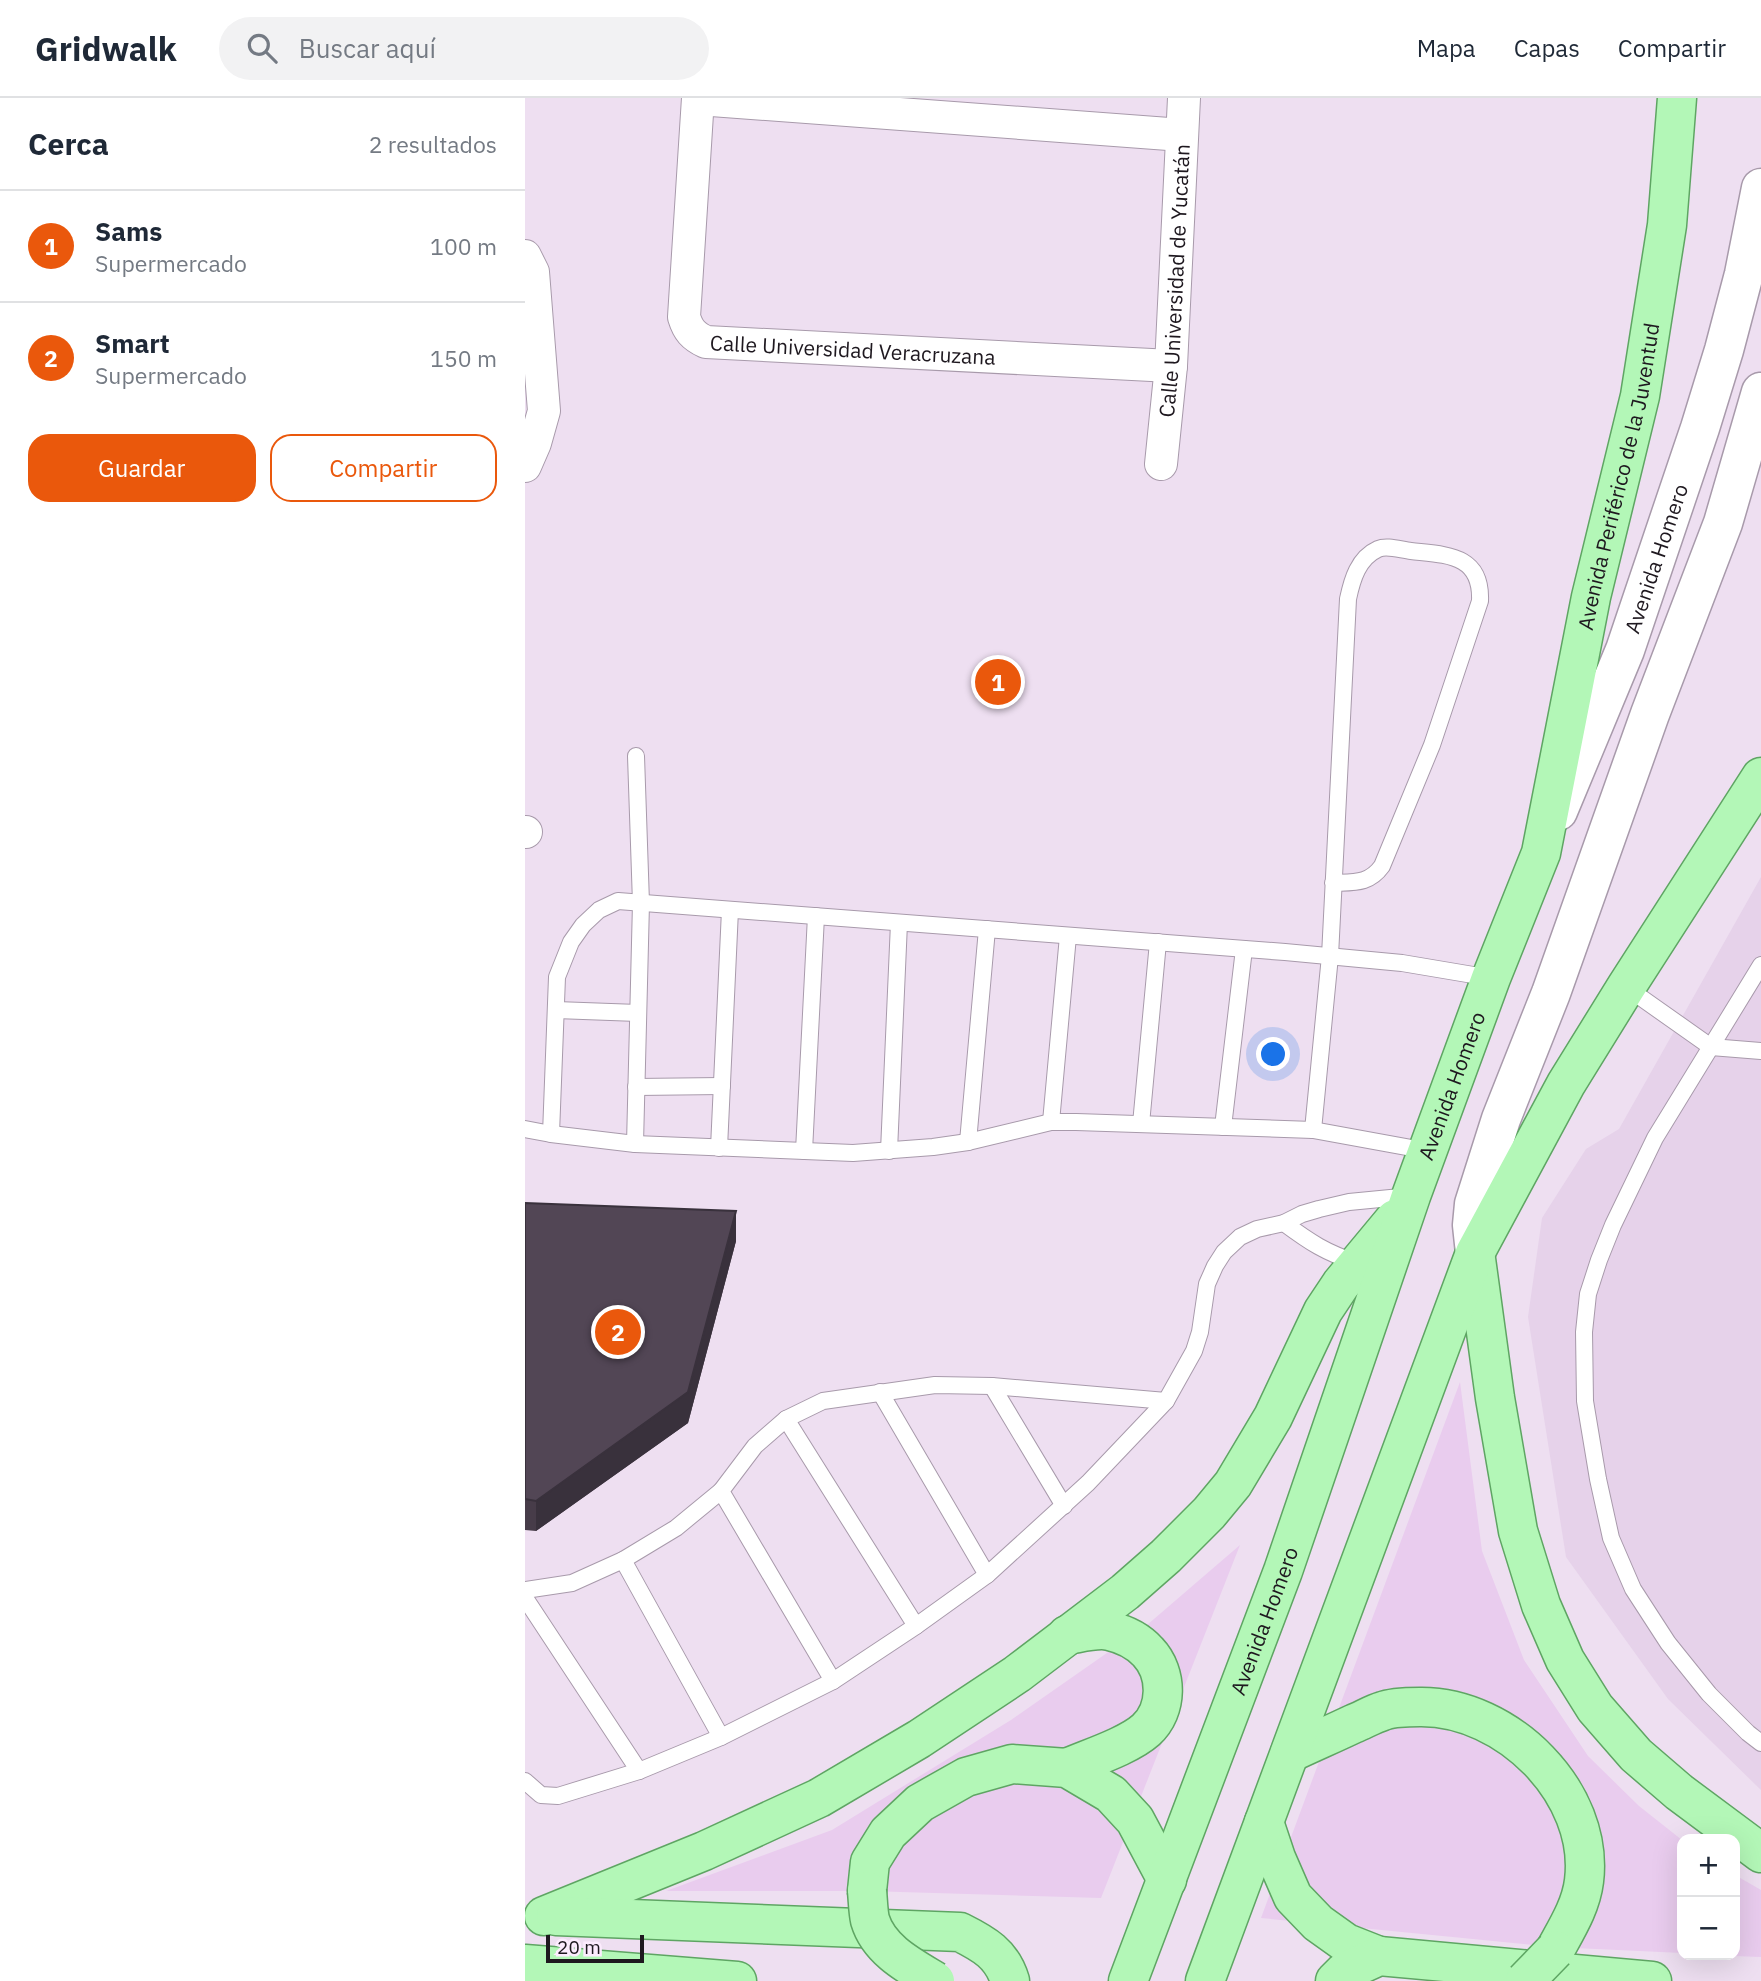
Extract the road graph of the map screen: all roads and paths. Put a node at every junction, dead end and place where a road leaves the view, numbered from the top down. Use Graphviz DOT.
graph roads {
  1 [pos="698,98"];
  2 [pos="1184,98"];
  3 [pos="1677,98"];
  4 [pos="1182,135"];
  5 [pos="1761,188"];
  6 [pos="525,256"];
  7 [pos="1171,366"];
  8 [pos="1761,392"];
  9 [pos="1161,464"];
  10 [pos="525,466"];
  11 [pos="636,756"];
  12 [pos="1761,777"];
  13 [pos="1541,853"];
  14 [pos="1333,883"];
  15 [pos="641,903"];
  16 [pos="730,910"];
  17 [pos="816,916"];
  18 [pos="899,923"];
  19 [pos="986,929"];
  20 [pos="1068,936"];
  21 [pos="1158,942"];
  22 [pos="1244,949"];
  23 [pos="1330,956"];
  24 [pos="1761,965"];
  25 [pos="1491,978"];
  26 [pos="1626,987"];
  27 [pos="556,1010"];
  28 [pos="638,1013"];
  29 [pos="1711,1047"];
  30 [pos="1761,1051"];
  31 [pos="722,1086"];
  32 [pos="636,1087"];
  33 [pos="1051,1122"];
  34 [pos="1141,1124"];
  35 [pos="1223,1127"];
  36 [pos="525,1129"];
  37 [pos="1313,1130"];
  38 [pos="551,1134"];
  39 [pos="968,1142"];
  40 [pos="635,1144"];
  41 [pos="719,1148"];
  42 [pos="804,1151"];
  43 [pos="889,1151"];
  44 [pos="1428,1151"];
  45 [pos="1410,1200"];
  46 [pos="1284,1223"];
  47 [pos="1475,1253"];
  48 [pos="1357,1263"];
  49 [pos="992,1386"];
  50 [pos="880,1392"];
  51 [pos="1166,1401"];
  52 [pos="786,1419"];
  53 [pos="722,1491"];
  54 [pos="1064,1506"];
  55 [pos="623,1560"];
  56 [pos="987,1575"];
  57 [pos="525,1590"];
  58 [pos="525,1598"];
  59 [pos="916,1626"];
  60 [pos="1067,1635"];
  61 [pos="833,1681"];
  62 [pos="721,1737"];
  63 [pos="1761,1742"];
  64 [pos="1290,1753"];
  65 [pos="1067,1768"];
  66 [pos="639,1771"];
  67 [pos="525,1782"];
  68 [pos="1264,1822"];
  69 [pos="1761,1853"];
  70 [pos="1167,1880"];
  71 [pos="535,1915"];
  72 [pos="1379,1956"];
  73 [pos="525,1965"];
  74 [pos="737,1981"];
  75 [pos="935,1981"];
  76 [pos="1010,1981"];
  77 [pos="1128,1981"];
  78 [pos="1205,1981"];
  79 [pos="1335,1981"];
  80 [pos="1525,1981"];
  81 [pos="1652,1981"];
  1 -- 4 [label="street"];
  1 -- 7 [label="street, Calle Universidad Veracruzana"];
  2 -- 4 [label="street, Calle Universidad de Yucatán"];
  3 -- 13 [label="main road, Avenida Periférico de la Juventud"];
  4 -- 7 [label="street, Calle Universidad de Yucatán"];
  5 -- 13 [label="main road, Avenida Homero"];
  6 -- 10 [label="street"];
  7 -- 9 [label="street, Calle Universidad de Yucatán"];
  8 -- 47 [label="main road"];
  11 -- 15 [label="lane"];
  12 -- 26 [label="main road"];
  13 -- 25 [label="main road, Avenida Homero"];
  14 -- 14 [label="lane"];
  14 -- 23 [label="lane"];
  15 -- 16 [label="lane"];
  15 -- 27 [label="lane"];
  15 -- 28 [label="lane"];
  16 -- 17 [label="lane"];
  16 -- 31 [label="lane"];
  17 -- 18 [label="lane"];
  17 -- 42 [label="lane"];
  18 -- 19 [label="lane"];
  18 -- 43 [label="lane"];
  19 -- 20 [label="lane"];
  19 -- 39 [label="lane"];
  20 -- 21 [label="lane"];
  20 -- 33 [label="lane"];
  21 -- 22 [label="lane"];
  21 -- 34 [label="lane"];
  22 -- 23 [label="lane"];
  22 -- 35 [label="lane"];
  23 -- 25 [label="lane"];
  23 -- 37 [label="lane"];
  24 -- 29 [label="lane"];
  25 -- 44 [label="main road, Avenida Homero"];
  26 -- 29 [label="lane"];
  26 -- 47 [label="main road"];
  27 -- 28 [label="lane"];
  27 -- 38 [label="lane"];
  28 -- 32 [label="lane"];
  29 -- 30 [label="lane"];
  29 -- 63 [label="lane"];
  31 -- 32 [label="lane"];
  31 -- 41 [label="lane"];
  32 -- 40 [label="lane"];
  33 -- 34 [label="lane"];
  33 -- 39 [label="lane"];
  34 -- 35 [label="lane"];
  35 -- 37 [label="lane"];
  36 -- 38 [label="lane"];
  37 -- 44 [label="lane"];
  38 -- 40 [label="lane"];
  39 -- 43 [label="lane"];
  40 -- 41 [label="lane"];
  41 -- 42 [label="lane"];
  42 -- 43 [label="lane"];
  44 -- 45 [label="main road, Avenida Homero"];
  45 -- 46 [label="lane"];
  45 -- 48 [label="main road"];
  45 -- 70 [label="main road, Avenida Homero"];
  46 -- 48 [label="lane"];
  46 -- 51 [label="lane"];
  47 -- 64 [label="main road"];
  47 -- 69 [label="main road"];
  48 -- 60 [label="main road"];
  49 -- 50 [label="lane"];
  49 -- 51 [label="lane"];
  49 -- 54 [label="lane"];
  50 -- 52 [label="lane"];
  50 -- 56 [label="lane"];
  51 -- 54 [label="lane"];
  52 -- 53 [label="lane"];
  52 -- 59 [label="lane"];
  53 -- 55 [label="lane"];
  53 -- 61 [label="lane"];
  54 -- 56 [label="lane"];
  55 -- 57 [label="lane"];
  55 -- 62 [label="lane"];
  56 -- 59 [label="lane"];
  58 -- 66 [label="lane"];
  59 -- 61 [label="lane"];
  60 -- 65 [label="main road"];
  60 -- 71 [label="main road"];
  61 -- 62 [label="lane"];
  62 -- 66 [label="lane"];
  64 -- 68 [label="main road"];
  64 -- 80 [label="main road, bridge"];
  65 -- 70 [label="main road"];
  65 -- 75 [label="main road, bridge"];
  66 -- 67 [label="lane"];
  68 -- 72 [label="main road"];
  68 -- 78 [label="main road"];
  70 -- 77 [label="main road, Avenida Homero"];
  71 -- 76 [label="main road"];
  72 -- 79 [label="main road"];
  72 -- 81 [label="main road"];
  73 -- 74 [label="main road"];
}
